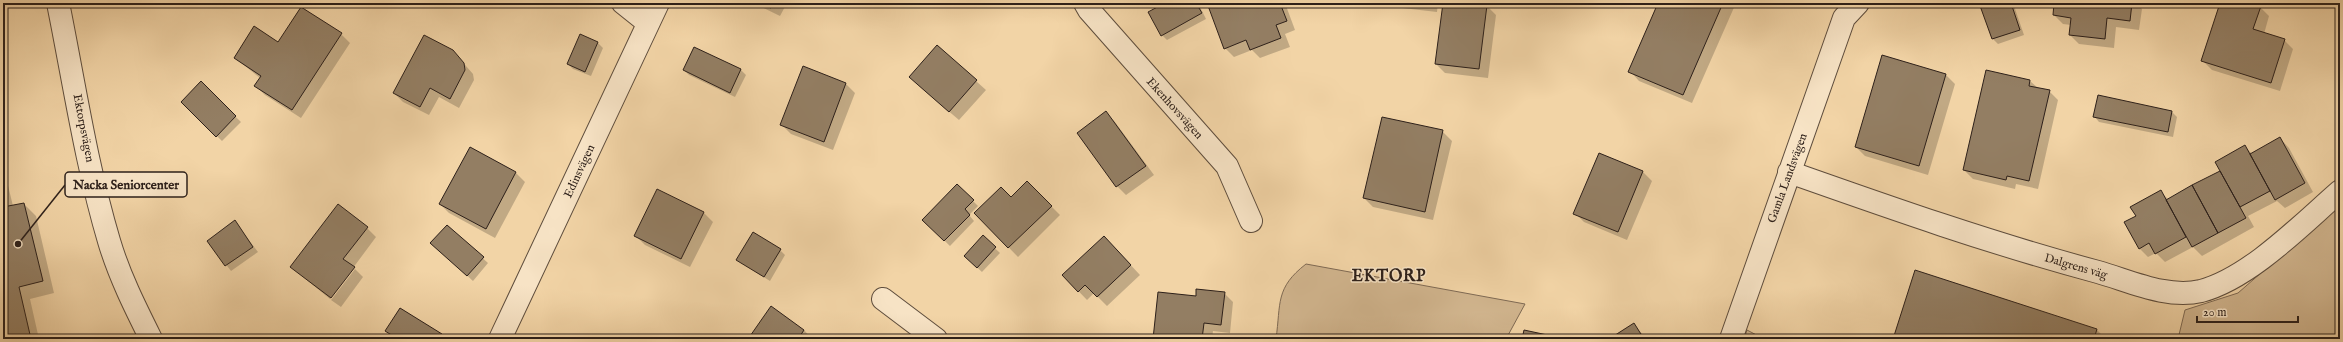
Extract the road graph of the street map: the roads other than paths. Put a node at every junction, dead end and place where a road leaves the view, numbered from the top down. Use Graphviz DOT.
graph roads {
  1 [pos="58,3"];
  2 [pos="623,3"];
  3 [pos="658,3"];
  4 [pos="1085,3"];
  5 [pos="1851,11"];
  6 [pos="648,23"];
  7 [pos="1789,172"];
  8 [pos="2340,191"];
  9 [pos="1252,220"];
  10 [pos="883,299"];
  11 [pos="151,339"];
  12 [pos="500,339"];
  13 [pos="936,339"];
  14 [pos="1731,339"];
  1 -- 11 [label="street, Ektorpsvägen"];
  2 -- 6 [label="street"];
  3 -- 6 [label="street, Edinsvägen"];
  4 -- 9 [label="street, Ekenhovsvägen"];
  5 -- 7 [label="street, Gamla Landsvägen"];
  6 -- 12 [label="street, Edinsvägen"];
  7 -- 8 [label="street, Dalgrens väg"];
  7 -- 14 [label="street, Gamla Landsvägen"];
  10 -- 13 [label="street"];
}
